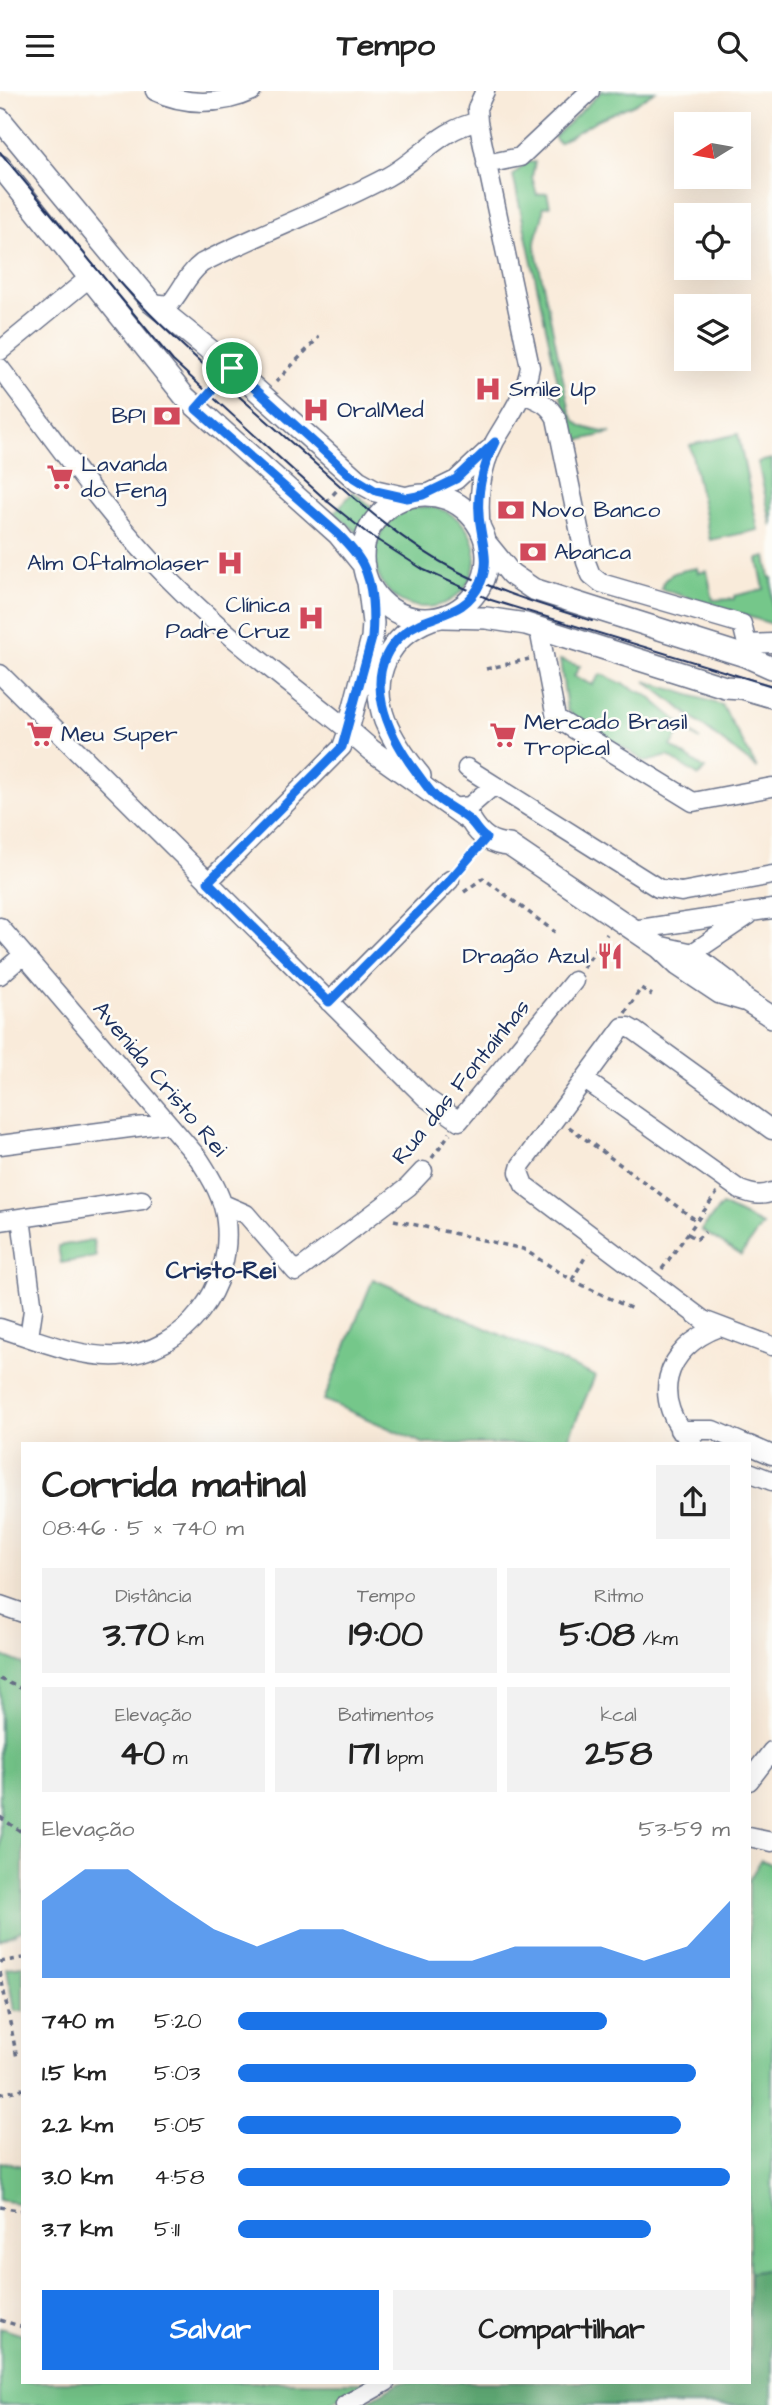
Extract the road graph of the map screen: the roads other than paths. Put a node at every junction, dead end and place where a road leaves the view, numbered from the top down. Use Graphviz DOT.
graph roads {
  1 [pos="155,91"];
  2 [pos="252,91"];
  3 [pos="485,91"];
  4 [pos="590,91"];
  5 [pos="0,119"];
  6 [pos="478,122"];
  7 [pos="486,165"];
  8 [pos="0,166"];
  9 [pos="89,278"];
  10 [pos="152,303"];
  11 [pos="0,351"];
  12 [pos="0,368"];
  13 [pos="523,394"];
  14 [pos="495,442"];
  15 [pos="415,497"];
  16 [pos="482,536"];
  17 [pos="366,574"];
  18 [pos="438,617"];
  19 [pos="539,629"];
  20 [pos="772,643"];
  21 [pos="746,650"];
  22 [pos="772,668"];
  23 [pos="0,674"];
  24 [pos="772,697"];
  25 [pos="348,730"];
  26 [pos="467,768"];
  27 [pos="494,785"];
  28 [pos="772,787"];
  29 [pos="443,802"];
  30 [pos="471,821"];
  31 [pos="509,845"];
  32 [pos="772,875"];
  33 [pos="450,880"];
  34 [pos="208,882"];
  35 [pos="772,909"];
  36 [pos="752,913"];
  37 [pos="0,927"];
  38 [pos="634,930"];
  39 [pos="665,953"];
  40 [pos="23,954"];
  41 [pos="691,954"];
  42 [pos="0,975"];
  43 [pos="574,981"];
  44 [pos="747,1001"];
  45 [pos="329,1002"];
  46 [pos="772,1017"];
  47 [pos="585,1080"];
  48 [pos="168,1123"];
  49 [pos="772,1130"];
  50 [pos="0,1145"];
  51 [pos="422,1171"];
  52 [pos="772,1192"];
  53 [pos="142,1200"];
  54 [pos="223,1204"];
  55 [pos="21,1218"];
  56 [pos="0,1221"];
  57 [pos="711,1323"];
  58 [pos="0,1328"];
  59 [pos="29,1337"];
  60 [pos="772,1346"];
  61 [pos="679,1430"];
  62 [pos="691,1442"];
  63 [pos="740,1442"];
  64 [pos="751,1447"];
  65 [pos="772,1455"];
  66 [pos="751,1473"];
  67 [pos="772,1481"];
  68 [pos="0,1605"];
  69 [pos="21,1612"];
  70 [pos="772,1751"];
  71 [pos="751,1778"];
  72 [pos="751,1837"];
  73 [pos="772,1842"];
  74 [pos="382,2384"];
  75 [pos="345,2405"];
  1 -- 2 [label="street"];
  3 -- 6 [label="street"];
  4 -- 7 [label="street"];
  5 -- 10 [label="main road"];
  6 -- 7 [label="street"];
  6 -- 10 [label="street"];
  7 -- 13 [label="street"];
  8 -- 9 [label="main road"];
  9 -- 11 [label="street"];
  9 -- 17 [label="main road"];
  10 -- 15 [label="main road"];
  12 -- 25 [label="street"];
  13 -- 14 [label="street"];
  13 -- 21 [label="street"];
  14 -- 15 [label="street"];
  14 -- 16 [label="street"];
  15 -- 16 [label="main road"];
  15 -- 17 [label="main road"];
  16 -- 18 [label="main road"];
  16 -- 21 [label="main road"];
  17 -- 18 [label="main road"];
  17 -- 25 [label="main road"];
  18 -- 19 [label="main road"];
  18 -- 29 [label="main road"];
  19 -- 24 [label="main road"];
  19 -- 28 [label="street"];
  20 -- 21 [label="street"];
  21 -- 22 [label="main road"];
  23 -- 34 [label="street"];
  25 -- 29 [label="main road"];
  25 -- 34 [label="street"];
  26 -- 27 [label="street"];
  27 -- 29 [label="street"];
  27 -- 32 [label="street"];
  29 -- 30 [label="main road"];
  30 -- 31 [label="main road"];
  30 -- 31 [label="main road"];
  31 -- 38 [label="main road"];
  33 -- 45 [label="street"];
  34 -- 45 [label="street"];
  35 -- 36 [label="street"];
  36 -- 38 [label="street"];
  36 -- 41 [label="street"];
  37 -- 40 [label="street, Avenida Cristo Rei"];
  38 -- 39 [label="main road"];
  39 -- 41 [label="main road"];
  39 -- 44 [label="main road"];
  40 -- 42 [label="street"];
  40 -- 48 [label="street, Avenida Cristo Rei"];
  41 -- 44 [label="main road"];
  43 -- 45 [label="street, Rua das Fontaínhas"];
  44 -- 46 [label="main road"];
  47 -- 49 [label="street"];
  47 -- 52 [label="street"];
  47 -- 57 [label="street"];
  48 -- 50 [label="street"];
  48 -- 54 [label="street, Avenida Cristo Rei"];
  51 -- 54 [label="street, Rua das Fontaínhas"];
  53 -- 55 [label="street"];
  54 -- 59 [label="street, Avenida Cristo Rei"];
  55 -- 56 [label="street"];
  55 -- 59 [label="street"];
  57 -- 60 [label="street"];
  57 -- 61 [label="street"];
  58 -- 59 [label="street, Avenida Cristo Rei"];
  61 -- 62 [label="street"];
  61 -- 63 [label="street"];
  64 -- 65 [label="street"];
  66 -- 67 [label="street"];
  68 -- 69 [label="street"];
  70 -- 71 [label="street"];
  72 -- 73 [label="street"];
  74 -- 75 [label="street"];
}
